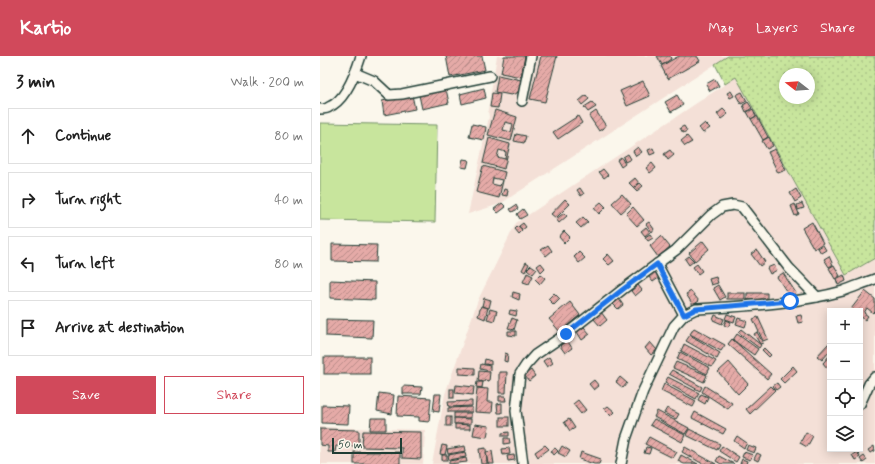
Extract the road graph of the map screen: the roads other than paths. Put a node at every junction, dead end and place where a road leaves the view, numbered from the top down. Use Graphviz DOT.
graph roads {
  1 [pos="361,56"];
  2 [pos="531,56"];
  3 [pos="355,73"];
  4 [pos="490,76"];
  5 [pos="522,101"];
  6 [pos="320,109"];
  7 [pos="657,264"];
  8 [pos="875,280"];
  9 [pos="817,297"];
  10 [pos="684,315"];
  11 [pos="875,376"];
  12 [pos="863,397"];
  13 [pos="523,464"];
  14 [pos="621,464"];
  1 -- 3 [label="street"];
  2 -- 5 [label="street"];
  3 -- 4 [label="street"];
  3 -- 6 [label="street"];
  7 -- 9 [label="street"];
  7 -- 10 [label="street"];
  7 -- 13 [label="street"];
  8 -- 9 [label="street"];
  9 -- 10 [label="street"];
  10 -- 14 [label="street"];
  11 -- 12 [label="street"];
}
